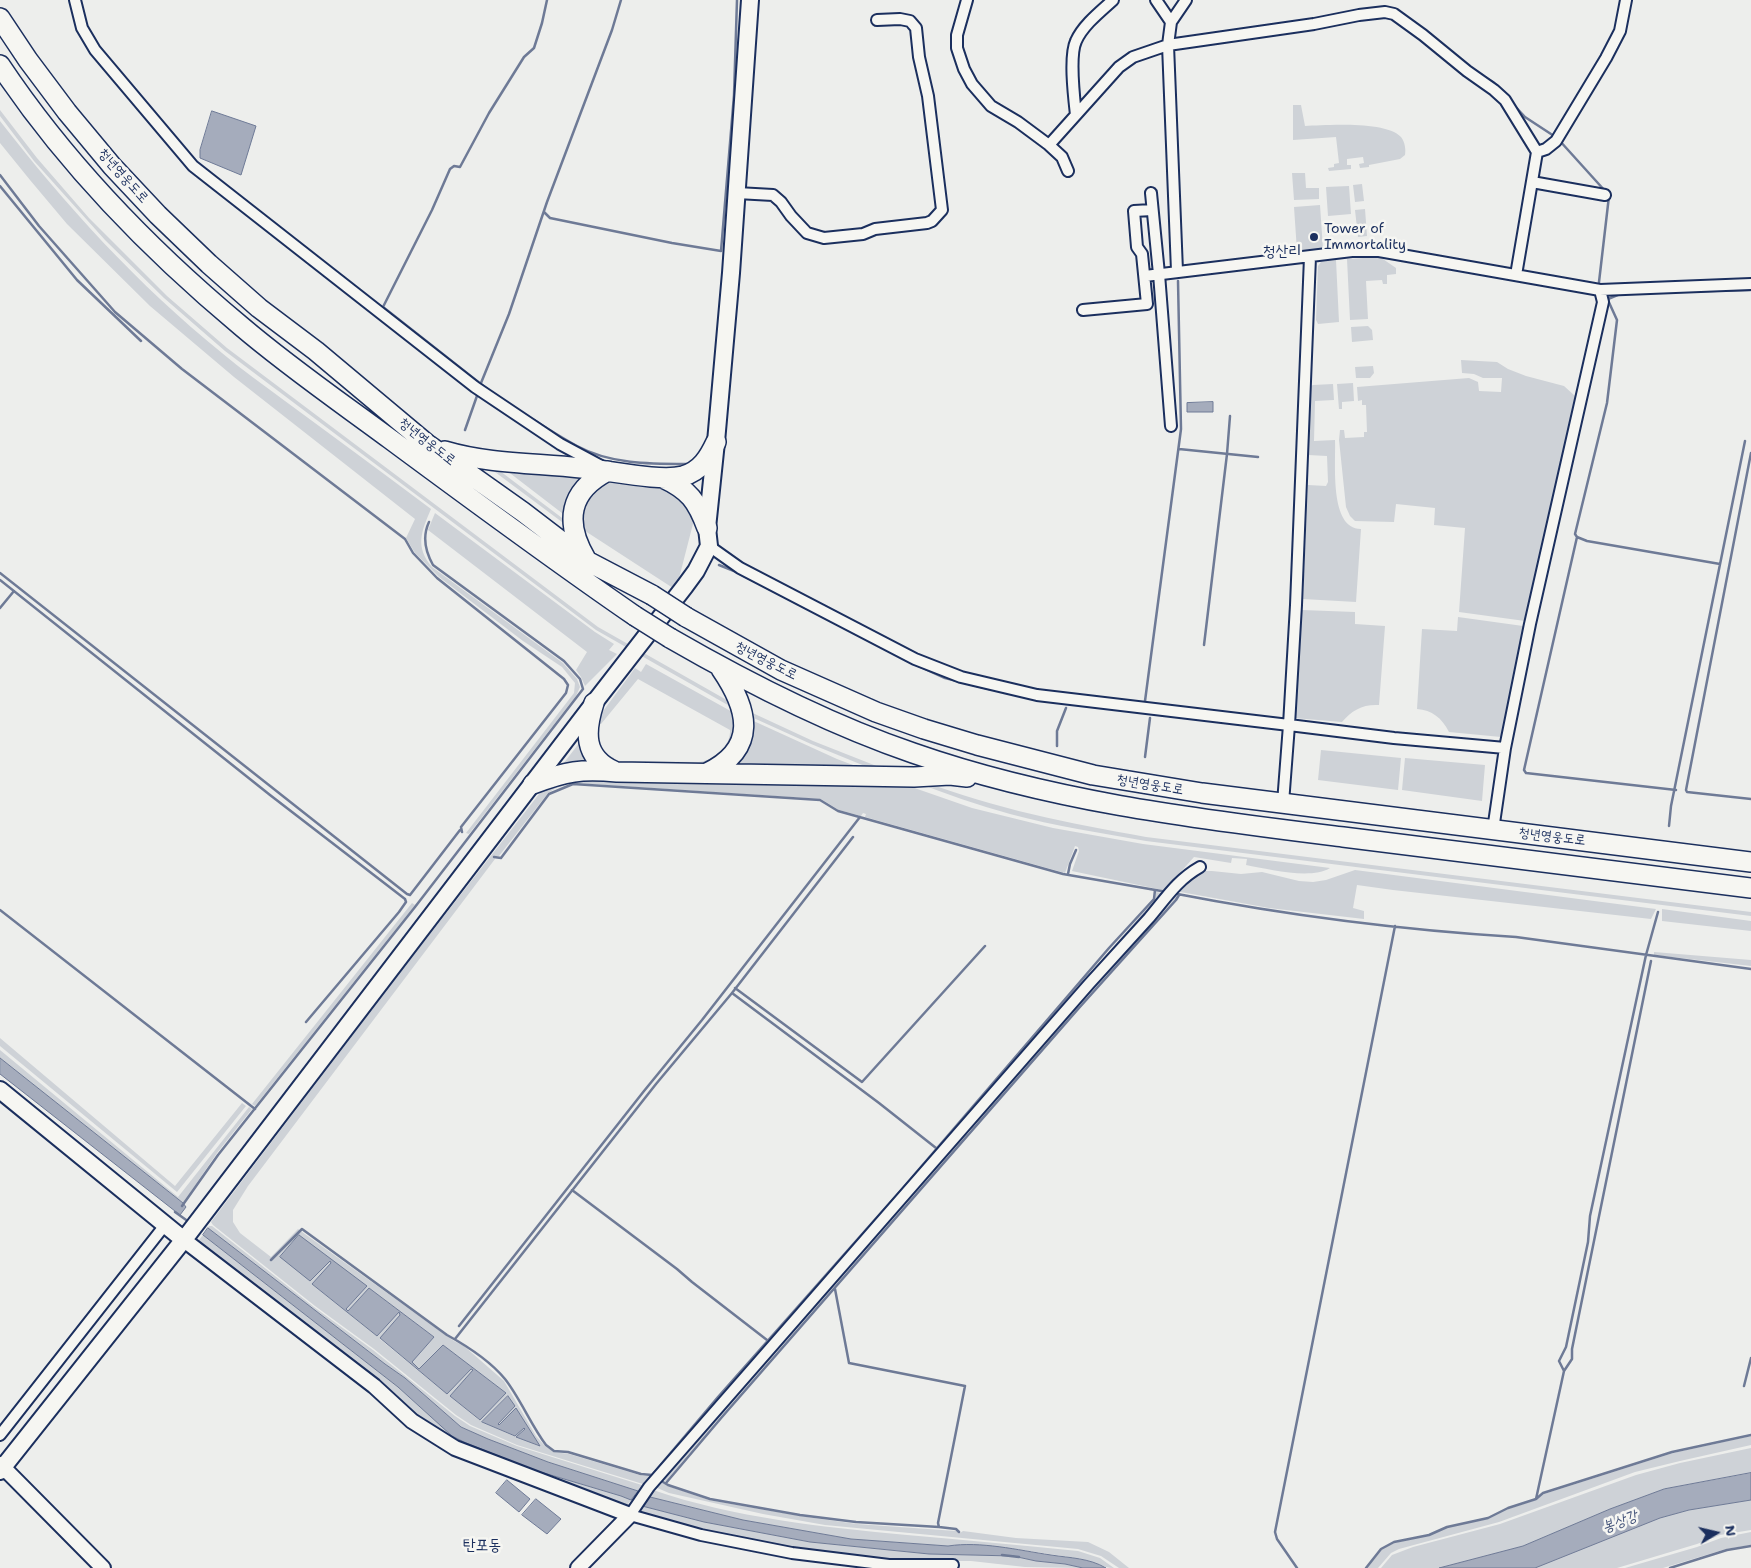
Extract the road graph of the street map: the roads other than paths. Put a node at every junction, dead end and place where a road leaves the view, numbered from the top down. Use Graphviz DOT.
graph roads {
  1 [pos="75,0"];
  2 [pos="750,0"];
  3 [pos="966,0"];
  4 [pos="1113,0"];
  5 [pos="1156,0"];
  6 [pos="1186,0"];
  7 [pos="1626,0"];
  8 [pos="0,18"];
  9 [pos="877,20"];
  10 [pos="1171,22"];
  11 [pos="1168,45"];
  12 [pos="0,65"];
  13 [pos="1076,115"];
  14 [pos="1049,145"];
  15 [pos="1538,152"];
  16 [pos="1068,171"];
  17 [pos="1532,182"];
  18 [pos="737,193"];
  19 [pos="1151,193"];
  20 [pos="1604,195"];
  21 [pos="1152,210"];
  22 [pos="1310,257"];
  23 [pos="1177,271"];
  24 [pos="1159,274"];
  25 [pos="1516,275"];
  26 [pos="1145,276"];
  27 [pos="1751,284"];
  28 [pos="1600,290"];
  29 [pos="1083,310"];
  30 [pos="1171,426"];
  31 [pos="716,442"];
  32 [pos="428,444"];
  33 [pos="608,471"];
  34 [pos="663,478"];
  35 [pos="708,537"];
  36 [pos="587,561"];
  37 [pos="720,667"];
  38 [pos="594,703"];
  39 [pos="1289,725"];
  40 [pos="1505,748"];
  41 [pos="617,772"];
  42 [pos="707,774"];
  43 [pos="532,784"];
  44 [pos="1025,786"];
  45 [pos="1282,803"];
  46 [pos="1493,830"];
  47 [pos="1751,862"];
  48 [pos="1200,867"];
  49 [pos="1751,888"];
  50 [pos="0,1090"];
  51 [pos="165,1225"];
  52 [pos="186,1237"];
  53 [pos="0,1435"];
  54 [pos="1,1468"];
  55 [pos="633,1509"];
  56 [pos="953,1565"];
  57 [pos="890,1567"];
  58 [pos="103,1568"];
  59 [pos="578,1568"];
  1 -- 33 [label="street"];
  2 -- 18 [label="main road"];
  3 -- 14 [label="street"];
  4 -- 13 [label="street"];
  5 -- 10 [label="street"];
  6 -- 10 [label="street"];
  7 -- 15 [label="street"];
  8 -- 32 [label="highway, 청년영웅도로"];
  9 -- 18 [label="street"];
  10 -- 11 [label="street"];
  11 -- 13 [label="street"];
  11 -- 15 [label="street"];
  11 -- 23 [label="street"];
  12 -- 37 [label="highway, 청년영웅도로, bridge"];
  13 -- 14 [label="street"];
  14 -- 16 [label="street"];
  15 -- 17 [label="street"];
  17 -- 20 [label="street"];
  17 -- 25 [label="street"];
  18 -- 31 [label="main road"];
  19 -- 21 [label="street"];
  21 -- 24 [label="street"];
  21 -- 26 [label="street"];
  22 -- 23 [label="street"];
  22 -- 25 [label="street"];
  22 -- 39 [label="street"];
  23 -- 24 [label="street"];
  24 -- 26 [label="street"];
  24 -- 30 [label="street"];
  25 -- 28 [label="street"];
  26 -- 29 [label="street"];
  27 -- 28 [label="street"];
  28 -- 40 [label="street"];
  31 -- 34 [label="highway"];
  31 -- 35 [label="main road"];
  32 -- 33 [label="highway"];
  32 -- 36 [label="highway, 청년영웅도로"];
  33 -- 34 [label="highway"];
  33 -- 36 [label="highway"];
  34 -- 35 [label="highway"];
  35 -- 38 [label="main road"];
  35 -- 39 [label="street"];
  36 -- 45 [label="highway, 청년영웅도로, bridge"];
  37 -- 42 [label="highway"];
  37 -- 44 [label="highway, 청년영웅도로"];
  38 -- 41 [label="highway"];
  38 -- 43 [label="main road"];
  39 -- 40 [label="street"];
  39 -- 45 [label="street"];
  40 -- 46 [label="street"];
  41 -- 42 [label="highway"];
  41 -- 43 [label="highway"];
  42 -- 44 [label="highway"];
  43 -- 52 [label="main road"];
  44 -- 49 [label="highway, 청년영웅도로"];
  45 -- 46 [label="highway, 청년영웅도로"];
  46 -- 47 [label="highway, 청년영웅도로"];
  48 -- 55 [label="street"];
  50 -- 51 [label="main road"];
  51 -- 52 [label="main road"];
  51 -- 53 [label="street"];
  52 -- 54 [label="main road"];
  52 -- 55 [label="street"];
  54 -- 58 [label="street"];
  55 -- 57 [label="street"];
  55 -- 59 [label="street"];
  56 -- 57 [label="street"];
}
